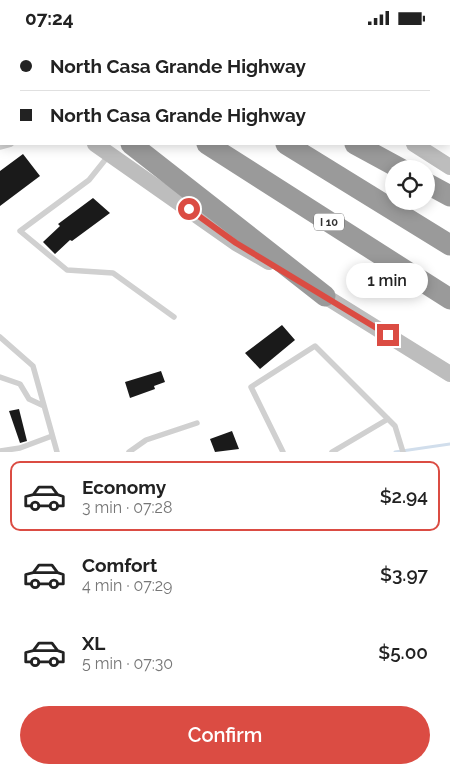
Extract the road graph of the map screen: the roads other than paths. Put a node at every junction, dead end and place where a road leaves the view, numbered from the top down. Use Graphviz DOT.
graph roads {
  1 [pos="96,145"];
  2 [pos="132,145"];
  3 [pos="210,145"];
  4 [pos="288,145"];
  5 [pos="356,145"];
  6 [pos="416,145"];
  7 [pos="110,154"];
  8 [pos="385,160"];
  9 [pos="450,167"];
  10 [pos="435,188"];
  11 [pos="450,195"];
  12 [pos="450,245"];
  13 [pos="325,296"];
  14 [pos="450,299"];
  15 [pos="174,317"];
  16 [pos="0,337"];
  17 [pos="450,374"];
  18 [pos="0,377"];
  19 [pos="44,406"];
  20 [pos="388,419"];
  21 [pos="197,423"];
  22 [pos="52,436"];
  23 [pos="0,451"];
  24 [pos="57,451"];
  25 [pos="129,451"];
  26 [pos="283,451"];
  27 [pos="332,451"];
  28 [pos="403,451"];
  1 -- 7 [label="main road"];
  2 -- 13 [label="highway"];
  3 -- 14 [label="highway, I 10"];
  4 -- 12 [label="highway"];
  5 -- 8 [label="highway"];
  6 -- 9 [label="main road"];
  7 -- 13 [label="main road"];
  7 -- 15 [label="lane"];
  10 -- 11 [label="highway"];
  13 -- 17 [label="main road"];
  16 -- 19 [label="lane"];
  18 -- 19 [label="lane"];
  19 -- 22 [label="lane"];
  20 -- 26 [label="lane"];
  20 -- 27 [label="lane"];
  20 -- 28 [label="lane"];
  21 -- 25 [label="lane"];
  22 -- 23 [label="lane"];
  22 -- 24 [label="lane"];
}
